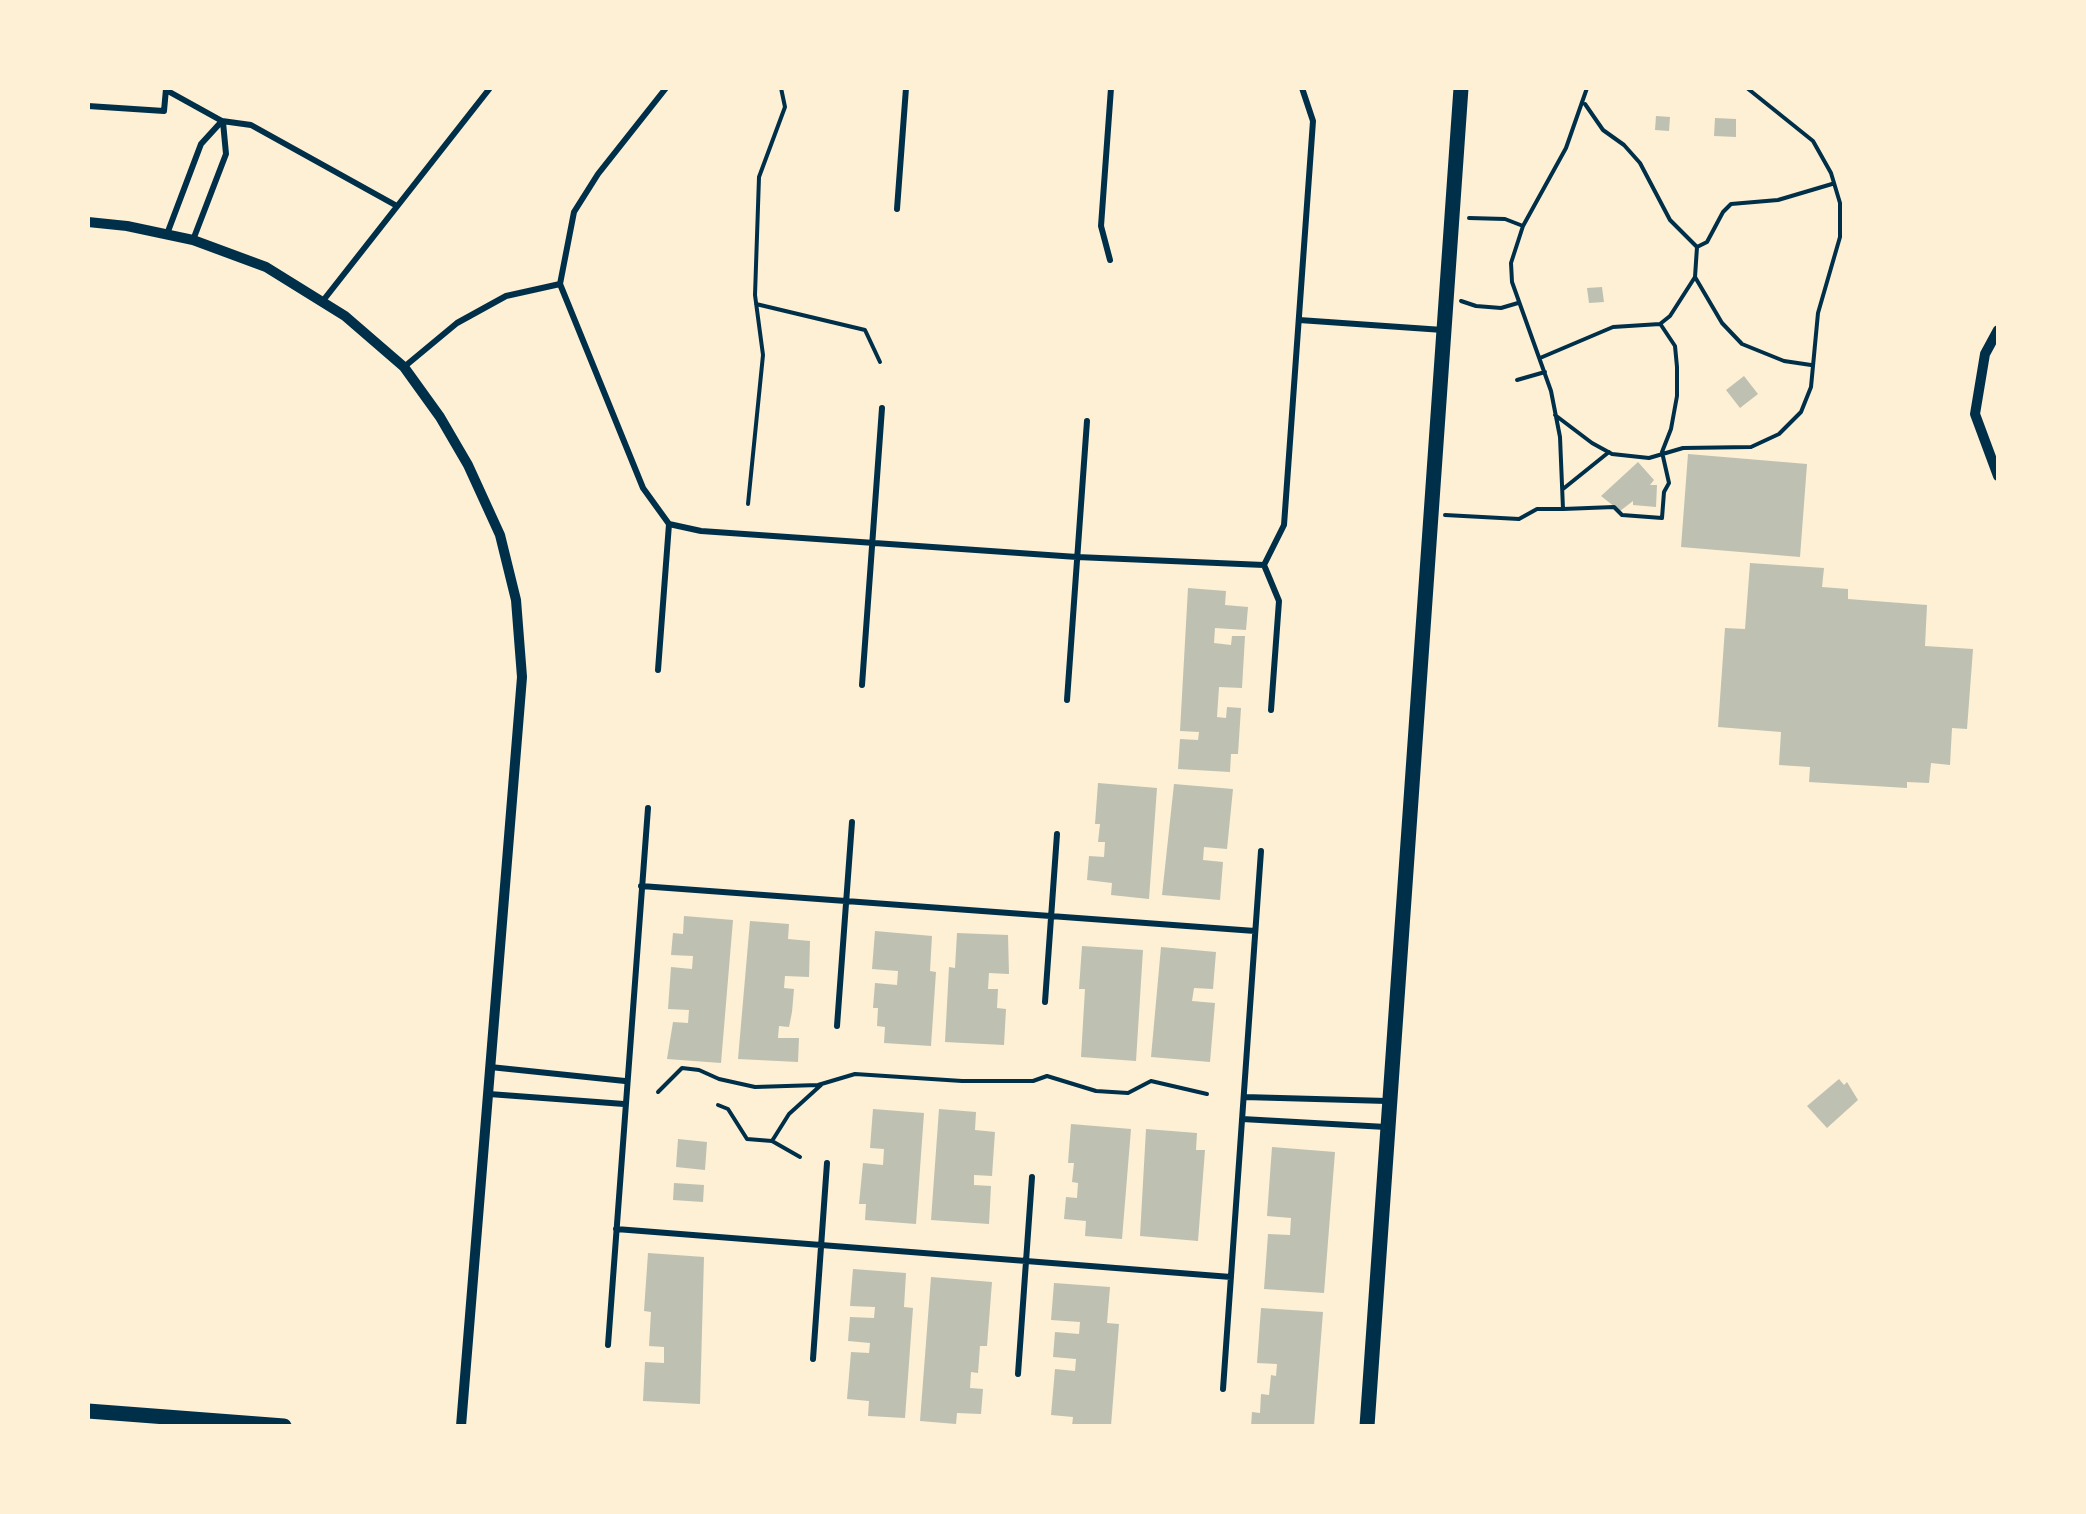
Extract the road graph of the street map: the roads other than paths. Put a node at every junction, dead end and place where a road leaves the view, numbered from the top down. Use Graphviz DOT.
graph roads {
  1 [pos="666,88"];
  2 [pos="906,88"];
  3 [pos="1111,88"];
  4 [pos="1302,88"];
  5 [pos="1461,88"];
  6 [pos="166,89"];
  7 [pos="486,89"];
  8 [pos="88,106"];
  9 [pos="222,121"];
  10 [pos="397,206"];
  11 [pos="897,209"];
  12 [pos="88,222"];
  13 [pos="167,234"];
  14 [pos="193,240"];
  15 [pos="1110,260"];
  16 [pos="560,284"];
  17 [pos="322,302"];
  18 [pos="1299,320"];
  19 [pos="1444,330"];
  20 [pos="1998,330"];
  21 [pos="404,367"];
  22 [pos="882,408"];
  23 [pos="1087,421"];
  24 [pos="1998,476"];
  25 [pos="669,524"];
  26 [pos="873,542"];
  27 [pos="1077,557"];
  28 [pos="1264,565"];
  29 [pos="658,670"];
  30 [pos="862,685"];
  31 [pos="1066,700"];
  32 [pos="1271,710"];
  33 [pos="648,808"];
  34 [pos="852,822"];
  35 [pos="1057,834"];
  36 [pos="1261,850"];
  37 [pos="642,886"];
  38 [pos="846,901"];
  39 [pos="1051,916"];
  40 [pos="1256,931"];
  41 [pos="1045,1002"];
  42 [pos="837,1026"];
  43 [pos="490,1067"];
  44 [pos="626,1081"];
  45 [pos="488,1094"];
  46 [pos="1244,1098"];
  47 [pos="1387,1101"];
  48 [pos="624,1104"];
  49 [pos="1242,1119"];
  50 [pos="1386,1127"];
  51 [pos="827,1163"];
  52 [pos="1032,1177"];
  53 [pos="616,1229"];
  54 [pos="821,1245"];
  55 [pos="1026,1261"];
  56 [pos="1230,1277"];
  57 [pos="608,1345"];
  58 [pos="813,1360"];
  59 [pos="1018,1374"];
  60 [pos="1223,1389"];
  61 [pos="88,1410"];
  62 [pos="129,1420"];
  63 [pos="198,1423"];
  64 [pos="284,1426"];
  65 [pos="461,1426"];
  66 [pos="1367,1426"];
  1 -- 16 [label="lane"];
  2 -- 11 [label="lane"];
  3 -- 15 [label="lane"];
  4 -- 18 [label="lane"];
  5 -- 19 [label="street"];
  6 -- 8 [label="lane"];
  6 -- 9 [label="lane"];
  7 -- 10 [label="lane"];
  9 -- 10 [label="lane"];
  9 -- 13 [label="lane"];
  9 -- 14 [label="lane"];
  10 -- 17 [label="lane"];
  12 -- 13 [label="street"];
  13 -- 14 [label="street"];
  14 -- 17 [label="street"];
  16 -- 21 [label="lane"];
  16 -- 25 [label="lane"];
  17 -- 21 [label="street"];
  18 -- 19 [label="lane"];
  18 -- 28 [label="lane"];
  19 -- 47 [label="street"];
  20 -- 24 [label="street"];
  21 -- 43 [label="street"];
  22 -- 26 [label="lane"];
  23 -- 27 [label="lane"];
  25 -- 26 [label="lane"];
  25 -- 29 [label="lane"];
  26 -- 27 [label="lane"];
  26 -- 30 [label="lane"];
  27 -- 28 [label="lane"];
  27 -- 31 [label="lane"];
  28 -- 32 [label="lane"];
  33 -- 37 [label="lane"];
  34 -- 38 [label="lane"];
  35 -- 39 [label="lane"];
  36 -- 40 [label="lane"];
  37 -- 38 [label="lane"];
  37 -- 44 [label="lane"];
  38 -- 39 [label="lane"];
  38 -- 42 [label="lane"];
  39 -- 40 [label="lane"];
  39 -- 41 [label="lane"];
  40 -- 46 [label="lane"];
  43 -- 44 [label="lane"];
  43 -- 45 [label="street"];
  44 -- 48 [label="lane"];
  45 -- 48 [label="lane"];
  45 -- 65 [label="street"];
  46 -- 47 [label="lane"];
  46 -- 49 [label="lane"];
  47 -- 50 [label="street"];
  48 -- 53 [label="lane"];
  49 -- 50 [label="lane"];
  49 -- 56 [label="lane"];
  50 -- 66 [label="street"];
  51 -- 54 [label="lane"];
  52 -- 55 [label="lane"];
  53 -- 54 [label="lane"];
  53 -- 57 [label="lane"];
  54 -- 55 [label="lane"];
  54 -- 58 [label="lane"];
  55 -- 56 [label="lane"];
  55 -- 59 [label="lane"];
  56 -- 60 [label="lane"];
  61 -- 62 [label="street"];
  62 -- 63 [label="street"];
  63 -- 64 [label="street"];
}
